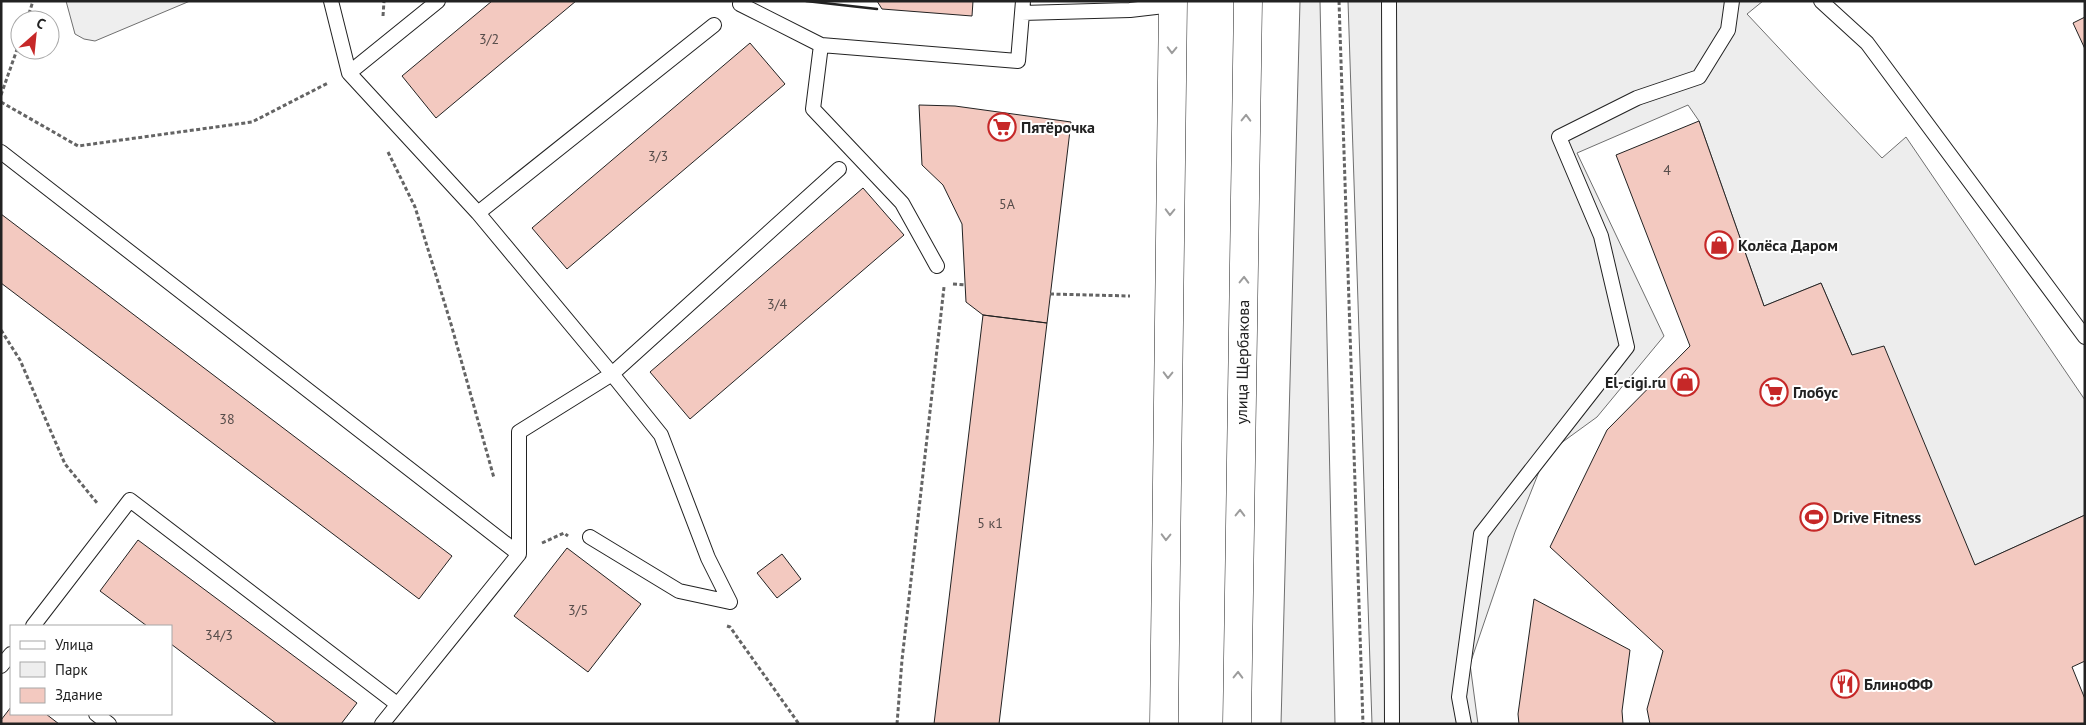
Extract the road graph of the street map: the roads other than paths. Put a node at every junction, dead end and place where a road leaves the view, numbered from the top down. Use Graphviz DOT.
graph roads {
  1 [pos="331,1"];
  2 [pos="438,1"];
  3 [pos="1248,1"];
  4 [pos="1389,1"];
  5 [pos="1732,1"];
  6 [pos="1821,1"];
  7 [pos="1173,3"];
  8 [pos="740,4"];
  9 [pos="1022,7"];
  10 [pos="714,25"];
  11 [pos="820,45"];
  12 [pos="349,73"];
  13 [pos="1,152"];
  14 [pos="839,169"];
  15 [pos="478,213"];
  16 [pos="937,266"];
  17 [pos="2085,337"];
  18 [pos="612,374"];
  19 [pos="590,537"];
  20 [pos="519,554"];
  21 [pos="34,625"];
  22 [pos="10,655"];
  23 [pos="1,666"];
  24 [pos="397,704"];
  25 [pos="97,715"];
  26 [pos="109,724"];
  27 [pos="382,724"];
  28 [pos="1164,724"];
  29 [pos="1237,724"];
  30 [pos="1392,724"];
  31 [pos="1464,724"];
  1 -- 12 [label="lane"];
  2 -- 12 [label="lane"];
  29 -- 3 [label="main road, улица Щербакова, one-way"];
  4 -- 30 [label="lane"];
  5 -- 31 [label="lane"];
  6 -- 17 [label="lane"];
  7 -- 9 [label="lane"];
  7 -- 28 [label="main road, one-way"];
  8 -- 11 [label="lane"];
  9 -- 11 [label="lane"];
  10 -- 15 [label="lane"];
  11 -- 16 [label="lane"];
  12 -- 15 [label="lane"];
  13 -- 20 [label="lane"];
  14 -- 18 [label="lane"];
  15 -- 18 [label="lane"];
  18 -- 19 [label="lane"];
  18 -- 20 [label="lane"];
  20 -- 24 [label="lane"];
  21 -- 24 [label="lane"];
  22 -- 23 [label="lane"];
  24 -- 27 [label="lane"];
  25 -- 26 [label="lane"];
}
